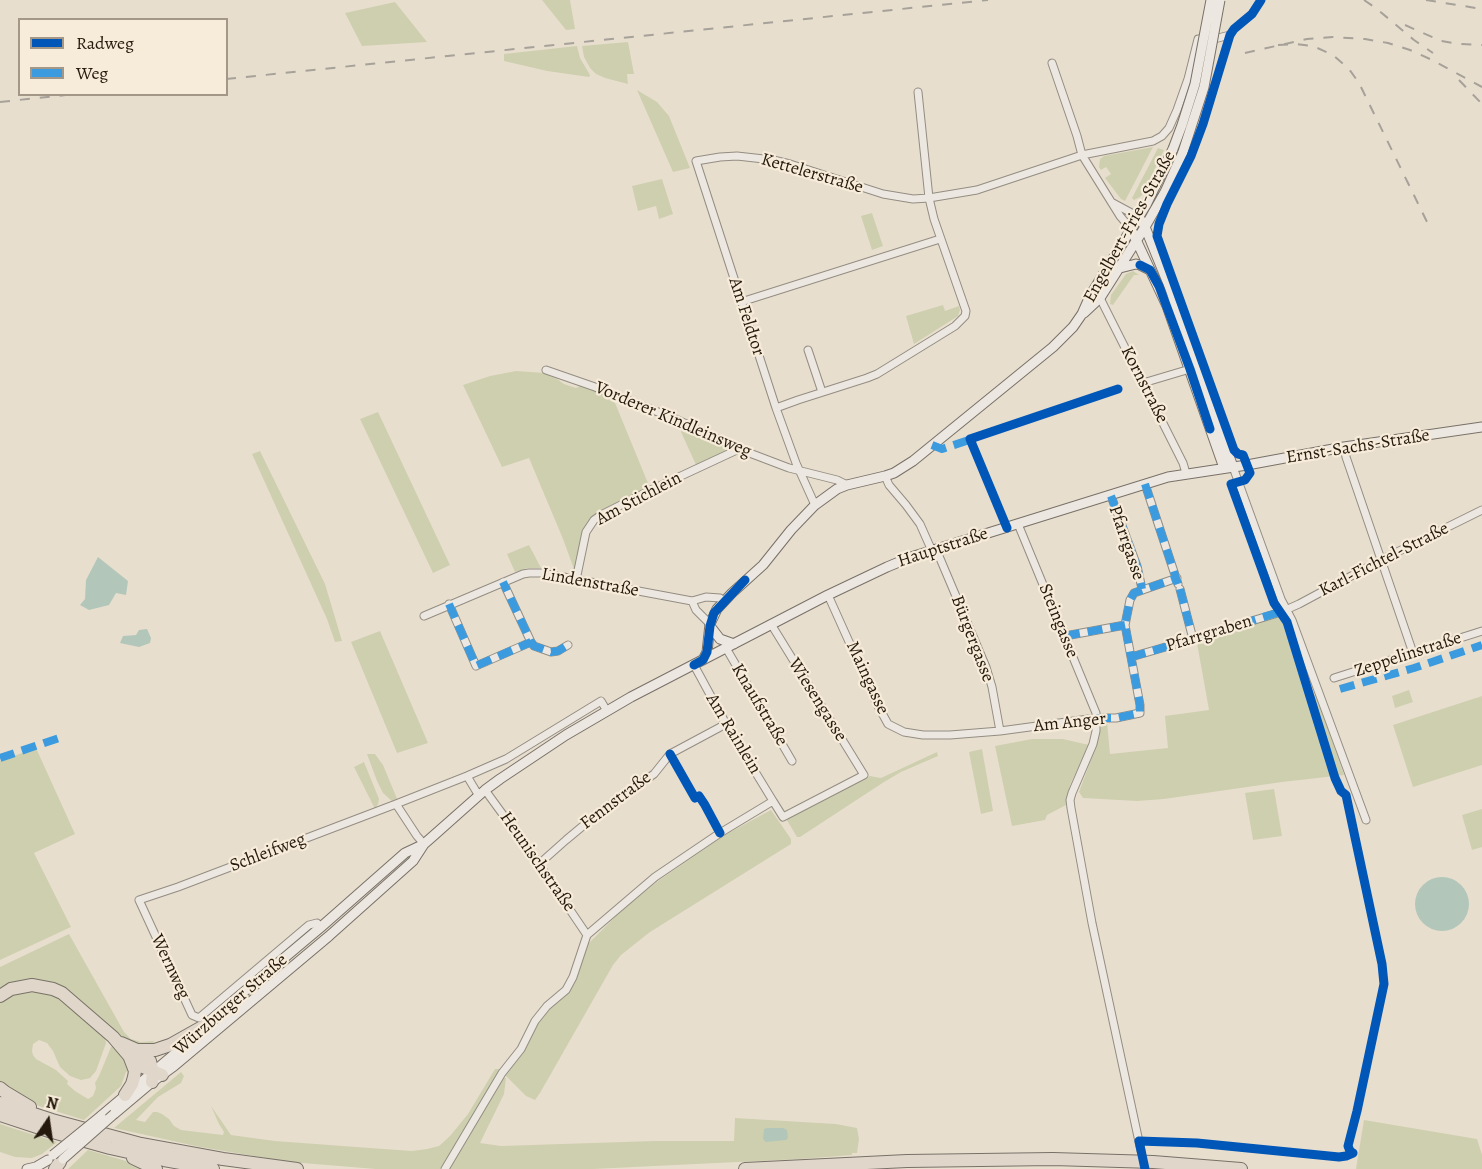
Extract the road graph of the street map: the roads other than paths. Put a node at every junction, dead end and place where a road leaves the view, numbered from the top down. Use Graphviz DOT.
graph roads {
  1 [pos="1211,0"];
  2 [pos="1220,0"];
  3 [pos="1230,35"];
  4 [pos="1053,63"];
  5 [pos="918,92"];
  6 [pos="1178,151"];
  7 [pos="1082,155"];
  8 [pos="696,161"];
  9 [pos="929,198"];
  10 [pos="1113,203"];
  11 [pos="1138,217"];
  12 [pos="1145,227"];
  13 [pos="1131,229"];
  14 [pos="940,239"];
  15 [pos="1137,241"];
  16 [pos="1120,268"];
  17 [pos="1150,270"];
  18 [pos="1100,298"];
  19 [pos="741,302"];
  20 [pos="1082,314"];
  21 [pos="808,350"];
  22 [pos="1190,369"];
  23 [pos="546,370"];
  24 [pos="1143,383"];
  25 [pos="822,392"];
  26 [pos="776,408"];
  27 [pos="1482,427"];
  28 [pos="1344,447"];
  29 [pos="739,449"];
  30 [pos="1229,468"];
  31 [pos="800,471"];
  32 [pos="1186,473"];
  33 [pos="885,476"];
  34 [pos="1145,484"];
  35 [pos="847,485"];
  36 [pos="1111,496"];
  37 [pos="815,505"];
  38 [pos="1482,510"];
  39 [pos="1018,524"];
  40 [pos="934,550"];
  41 [pos="1381,560"];
  42 [pos="576,580"];
  43 [pos="503,582"];
  44 [pos="1178,584"];
  45 [pos="1142,589"];
  46 [pos="828,595"];
  47 [pos="692,601"];
  48 [pos="724,601"];
  49 [pos="450,604"];
  50 [pos="1286,609"];
  51 [pos="424,616"];
  52 [pos="771,624"];
  53 [pos="710,625"];
  54 [pos="1125,625"];
  55 [pos="1482,631"];
  56 [pos="1065,636"];
  57 [pos="1193,639"];
  58 [pos="531,642"];
  59 [pos="568,645"];
  60 [pos="730,646"];
  61 [pos="1413,653"];
  62 [pos="1131,657"];
  63 [pos="703,660"];
  64 [pos="694,665"];
  65 [pos="1334,678"];
  66 [pos="608,711"];
  67 [pos="1096,718"];
  68 [pos="726,724"];
  69 [pos="1000,731"];
  70 [pos="792,761"];
  71 [pos="467,776"];
  72 [pos="482,793"];
  73 [pos="773,801"];
  74 [pos="396,804"];
  75 [pos="1366,820"];
  76 [pos="424,844"];
  77 [pos="539,864"];
  78 [pos="139,900"];
  79 [pos="321,927"];
  80 [pos="587,935"];
  81 [pos="329,936"];
  82 [pos="0,996"];
  83 [pos="202,1028"];
  84 [pos="133,1053"];
  85 [pos="156,1076"];
  86 [pos="0,1088"];
  87 [pos="125,1095"];
  88 [pos="0,1103"];
  89 [pos="110,1112"];
  90 [pos="0,1115"];
  91 [pos="52,1120"];
  92 [pos="110,1148"];
  93 [pos="1141,1151"];
  94 [pos="55,1162"];
  95 [pos="27,1169"];
  96 [pos="39,1169"];
  97 [pos="156,1169"];
  98 [pos="213,1169"];
  99 [pos="297,1169"];
  100 [pos="445,1169"];
  101 [pos="745,1169"];
  102 [pos="1241,1169"];
  1 -- 6 [label="main road, Engelbert-Fries-Straße, bridge"];
  2 -- 6 [label="main road, Engelbert-Fries-Straße, bridge"];
  3 -- 7 [label="street, Kettelerstraße"];
  4 -- 7 [label="street"];
  5 -- 9 [label="street"];
  6 -- 11 [label="main road, Engelbert-Fries-Straße"];
  6 -- 12 [label="main road, Engelbert-Fries-Straße"];
  7 -- 9 [label="street, Kettelerstraße"];
  7 -- 10 [label="street"];
  8 -- 9 [label="street, Kettelerstraße"];
  8 -- 19 [label="street, Am Feldtor"];
  9 -- 14 [label="street"];
  10 -- 11 [label="street"];
  10 -- 13 [label="street"];
  11 -- 12 [label="main road"];
  11 -- 13 [label="main road, Engelbert-Fries-Straße"];
  12 -- 15 [label="main road, Engelbert-Fries-Straße"];
  12 -- 30 [label="main road"];
  13 -- 15 [label="main road"];
  13 -- 20 [label="main road, Engelbert-Fries-Straße"];
  14 -- 19 [label="street"];
  14 -- 25 [label="street"];
  15 -- 16 [label="main road, Engelbert-Fries-Straße"];
  15 -- 17 [label="main road"];
  16 -- 17 [label="main road"];
  16 -- 18 [label="main road, Engelbert-Fries-Straße"];
  17 -- 22 [label="main road"];
  18 -- 20 [label="main road, Engelbert-Fries-Straße"];
  18 -- 24 [label="street, Kornstraße"];
  19 -- 26 [label="street, Am Feldtor"];
  20 -- 33 [label="main road, Engelbert-Fries-Straße"];
  21 -- 25 [label="street"];
  22 -- 24 [label="street"];
  22 -- 30 [label="main road"];
  23 -- 29 [label="street, Vorderer Kindleinsweg"];
  24 -- 32 [label="street, Kornstraße"];
  25 -- 26 [label="street"];
  26 -- 31 [label="street, Am Feldtor"];
  27 -- 28 [label="main road, Ernst-Sachs-Straße"];
  28 -- 30 [label="main road, Ernst-Sachs-Straße"];
  28 -- 41 [label="street"];
  29 -- 31 [label="street, Vorderer Kindleinsweg"];
  29 -- 42 [label="street, Am Stichlein"];
  30 -- 32 [label="main road, Hauptstraße"];
  30 -- 50 [label="street"];
  31 -- 35 [label="street"];
  31 -- 37 [label="street, Am Feldtor"];
  32 -- 34 [label="main road, Hauptstraße"];
  33 -- 35 [label="main road"];
  33 -- 40 [label="street"];
  34 -- 36 [label="main road, Hauptstraße"];
  34 -- 44 [label="street"];
  35 -- 37 [label="main road"];
  36 -- 39 [label="main road, Hauptstraße"];
  36 -- 45 [label="street, Pfarrgasse"];
  37 -- 48 [label="main road"];
  38 -- 41 [label="street, Karl-Fichtel-Straße"];
  39 -- 40 [label="main road, Hauptstraße"];
  39 -- 56 [label="street, Steingasse"];
  40 -- 46 [label="main road, Hauptstraße"];
  40 -- 69 [label="street, Bürgergasse"];
  41 -- 50 [label="street, Karl-Fichtel-Straße"];
  41 -- 61 [label="street"];
  42 -- 43 [label="street, Lindenstraße"];
  42 -- 47 [label="street, Lindenstraße"];
  43 -- 49 [label="street, Lindenstraße"];
  43 -- 58 [label="street"];
  44 -- 45 [label="street"];
  44 -- 57 [label="street"];
  45 -- 54 [label="street"];
  46 -- 52 [label="main road, Hauptstraße"];
  46 -- 69 [label="street, Maingasse"];
  47 -- 48 [label="street, Lindenstraße"];
  47 -- 53 [label="street"];
  48 -- 53 [label="main road"];
  49 -- 51 [label="street, Lindenstraße"];
  49 -- 58 [label="street"];
  50 -- 57 [label="street, Pfarrgraben"];
  50 -- 75 [label="street"];
  52 -- 60 [label="main road, Hauptstraße"];
  52 -- 73 [label="street, Wiesengasse"];
  53 -- 60 [label="main road"];
  53 -- 63 [label="main road"];
  54 -- 56 [label="street"];
  54 -- 62 [label="street"];
  55 -- 61 [label="street, Zeppelinstraße"];
  56 -- 67 [label="street, Steingasse"];
  57 -- 62 [label="street, Pfarrgraben"];
  58 -- 59 [label="street"];
  60 -- 63 [label="main road, Hauptstraße"];
  60 -- 70 [label="street, Knaufstraße"];
  61 -- 65 [label="street, Zeppelinstraße"];
  62 -- 67 [label="street, Am Anger"];
  63 -- 64 [label="main road, Würzburger Straße"];
  64 -- 66 [label="main road, Würzburger Straße"];
  64 -- 68 [label="street, Am Rainlein"];
  66 -- 71 [label="street"];
  66 -- 72 [label="main road, Würzburger Straße"];
  67 -- 69 [label="street, Am Anger"];
  67 -- 93 [label="street"];
  68 -- 73 [label="street, Am Rainlein"];
  68 -- 77 [label="street, Fennstraße"];
  71 -- 72 [label="street"];
  71 -- 74 [label="street, Schleifweg"];
  72 -- 76 [label="main road, Würzburger Straße"];
  72 -- 77 [label="street, Heunischstraße"];
  73 -- 80 [label="street"];
  74 -- 76 [label="street"];
  74 -- 78 [label="street, Schleifweg"];
  76 -- 79 [label="main road, Würzburger Straße"];
  76 -- 81 [label="main road, Würzburger Straße"];
  77 -- 80 [label="street, Heunischstraße"];
  78 -- 79 [label="street, Wernweg"];
  79 -- 81 [label="main road"];
  79 -- 83 [label="main road, Würzburger Straße"];
  80 -- 100 [label="street"];
  81 -- 85 [label="main road, Würzburger Straße"];
  82 -- 84 [label="highway"];
  83 -- 84 [label="highway"];
  83 -- 85 [label="main road, Würzburger Straße"];
  84 -- 85 [label="highway"];
  84 -- 87 [label="highway"];
  85 -- 87 [label="main road, Würzburger Straße"];
  85 -- 89 [label="main road, Würzburger Straße"];
  86 -- 91 [label="highway"];
  87 -- 89 [label="main road, Würzburger Straße"];
  88 -- 91 [label="highway"];
  89 -- 94 [label="main road, Würzburger Straße, bridge"];
  90 -- 92 [label="highway"];
  91 -- 99 [label="highway"];
  92 -- 97 [label="highway"];
  92 -- 98 [label="highway"];
  94 -- 95 [label="main road"];
  94 -- 96 [label="main road, Würzburger Straße"];
  101 -- 102 [label="highway"];
}
